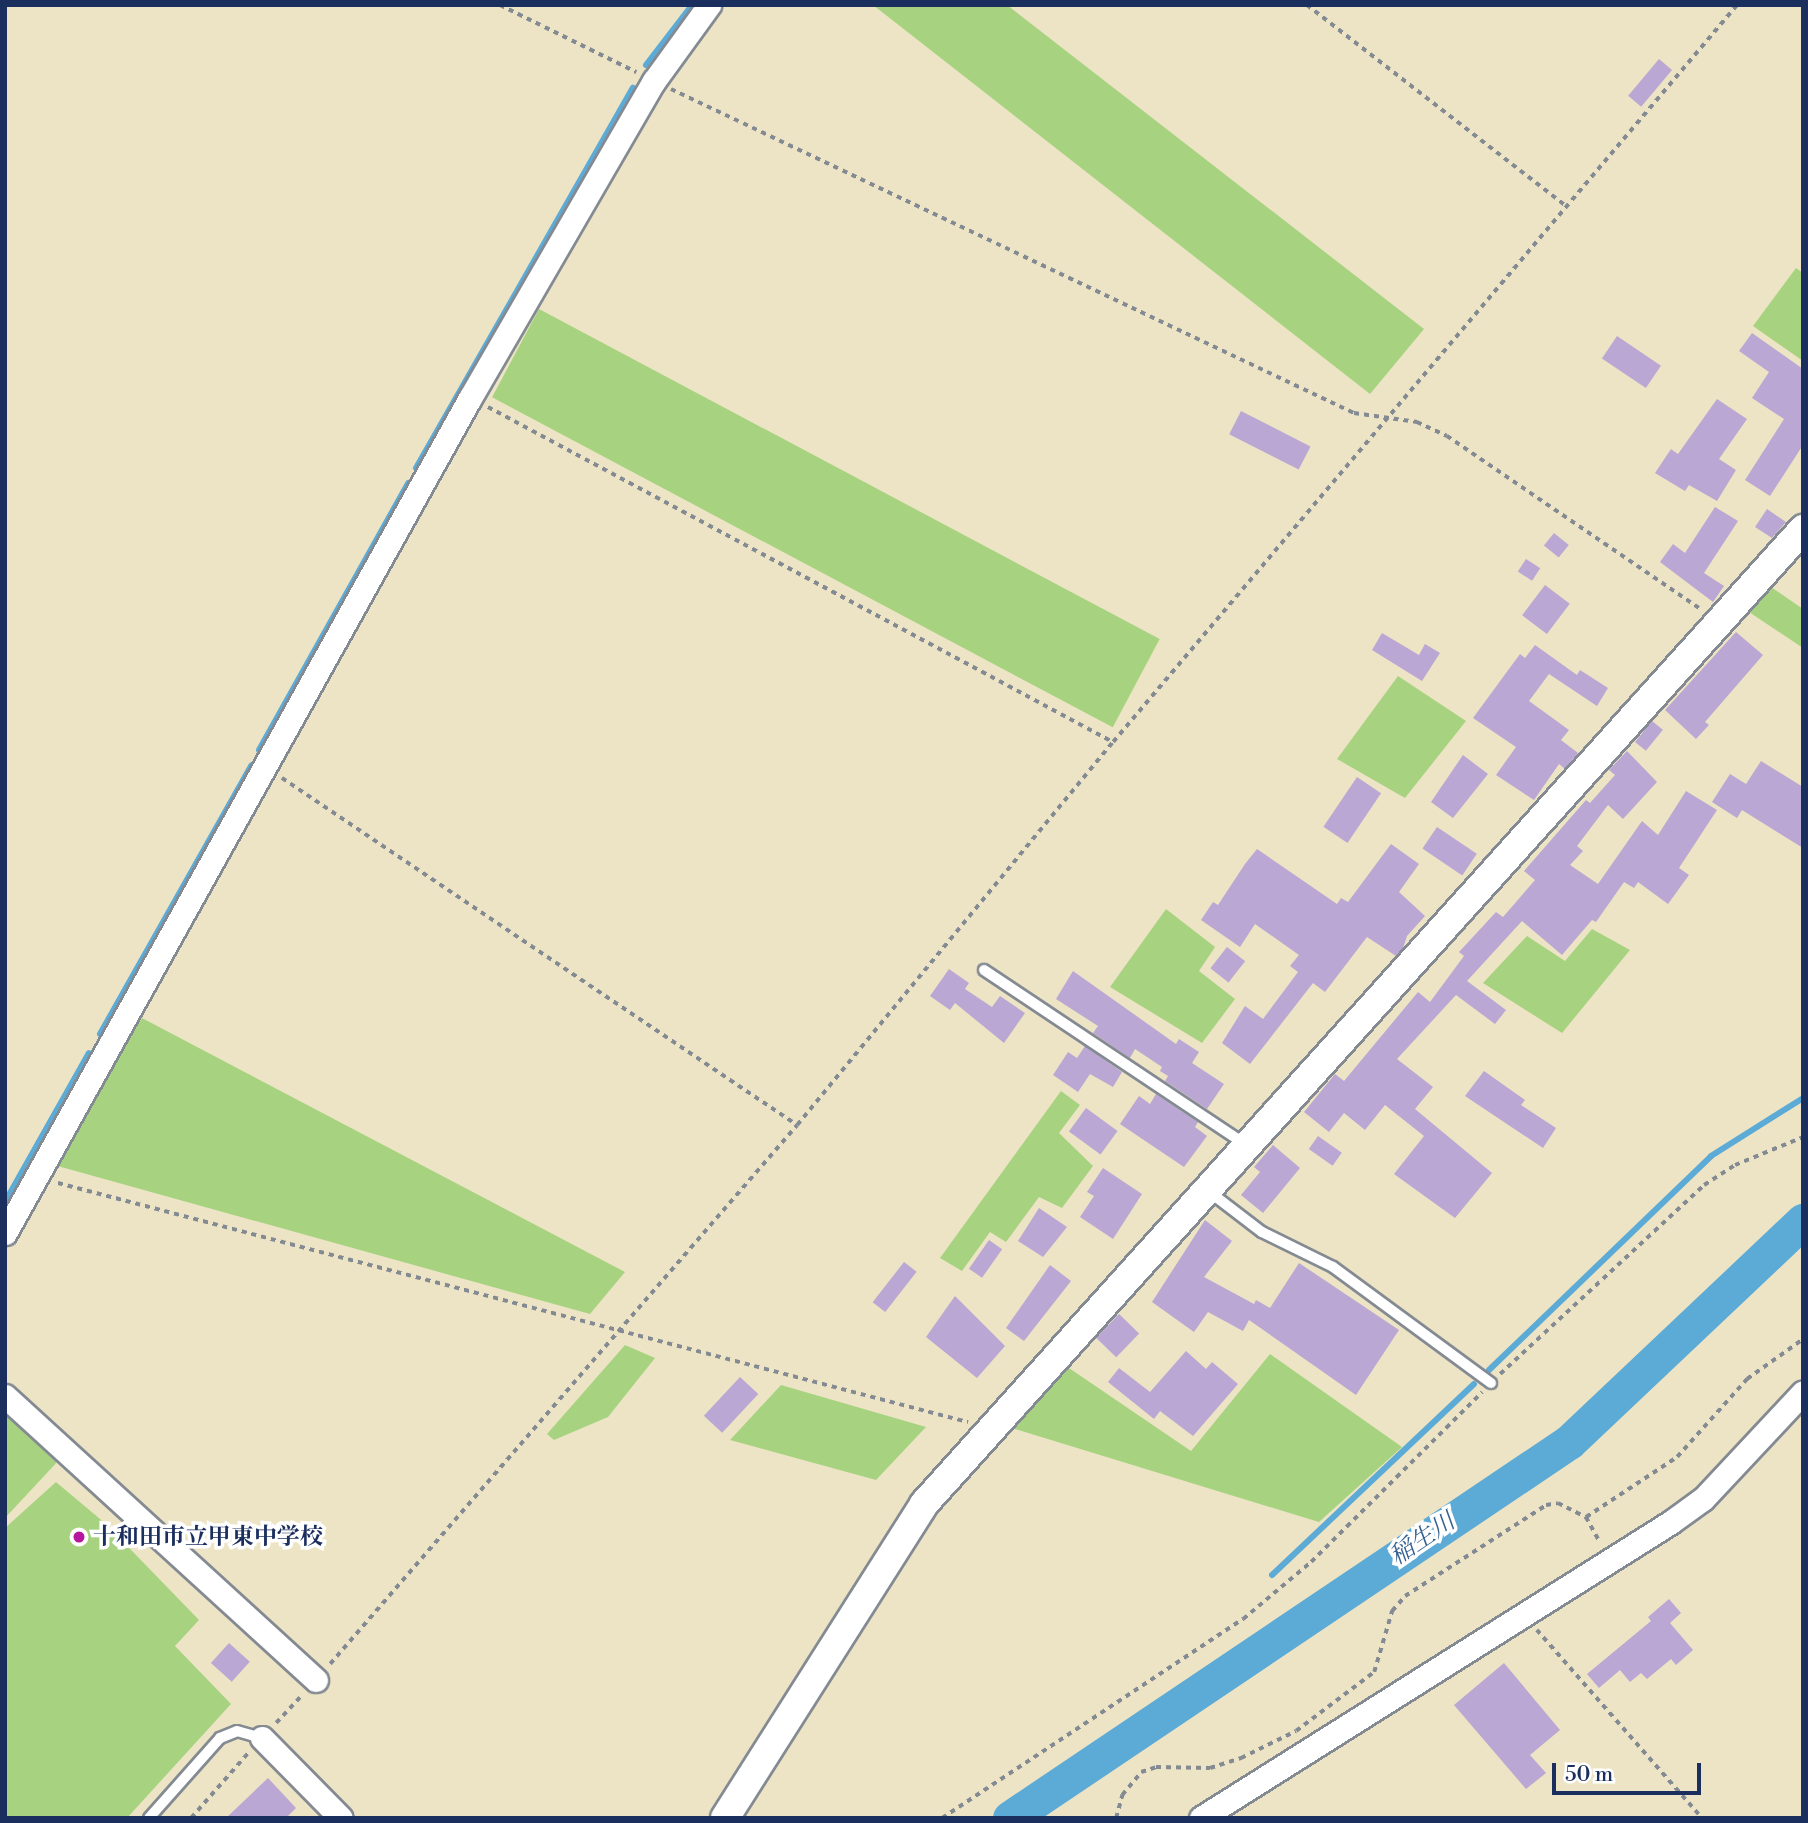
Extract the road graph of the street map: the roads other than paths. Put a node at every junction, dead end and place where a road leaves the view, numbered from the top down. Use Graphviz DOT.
graph roads {
  1 [pos="709,5"];
  2 [pos="1803,528"];
  3 [pos="984,970"];
  4 [pos="1245,1144"];
  5 [pos="1205,1189"];
  6 [pos="5,1233"];
  7 [pos="1491,1383"];
  8 [pos="1803,1392"];
  9 [pos="5,1396"];
  10 [pos="316,1680"];
  11 [pos="262,1738"];
  12 [pos="149,1818"];
  13 [pos="341,1818"];
  14 [pos="725,1818"];
  15 [pos="1201,1818"];
  1 -- 6 [label="street"];
  2 -- 4 [label="street"];
  3 -- 4 [label="lane"];
  4 -- 5 [label="street"];
  5 -- 7 [label="lane"];
  5 -- 14 [label="street"];
  8 -- 15 [label="street"];
  9 -- 10 [label="street"];
  11 -- 12 [label="lane"];
  11 -- 13 [label="street"];
}
